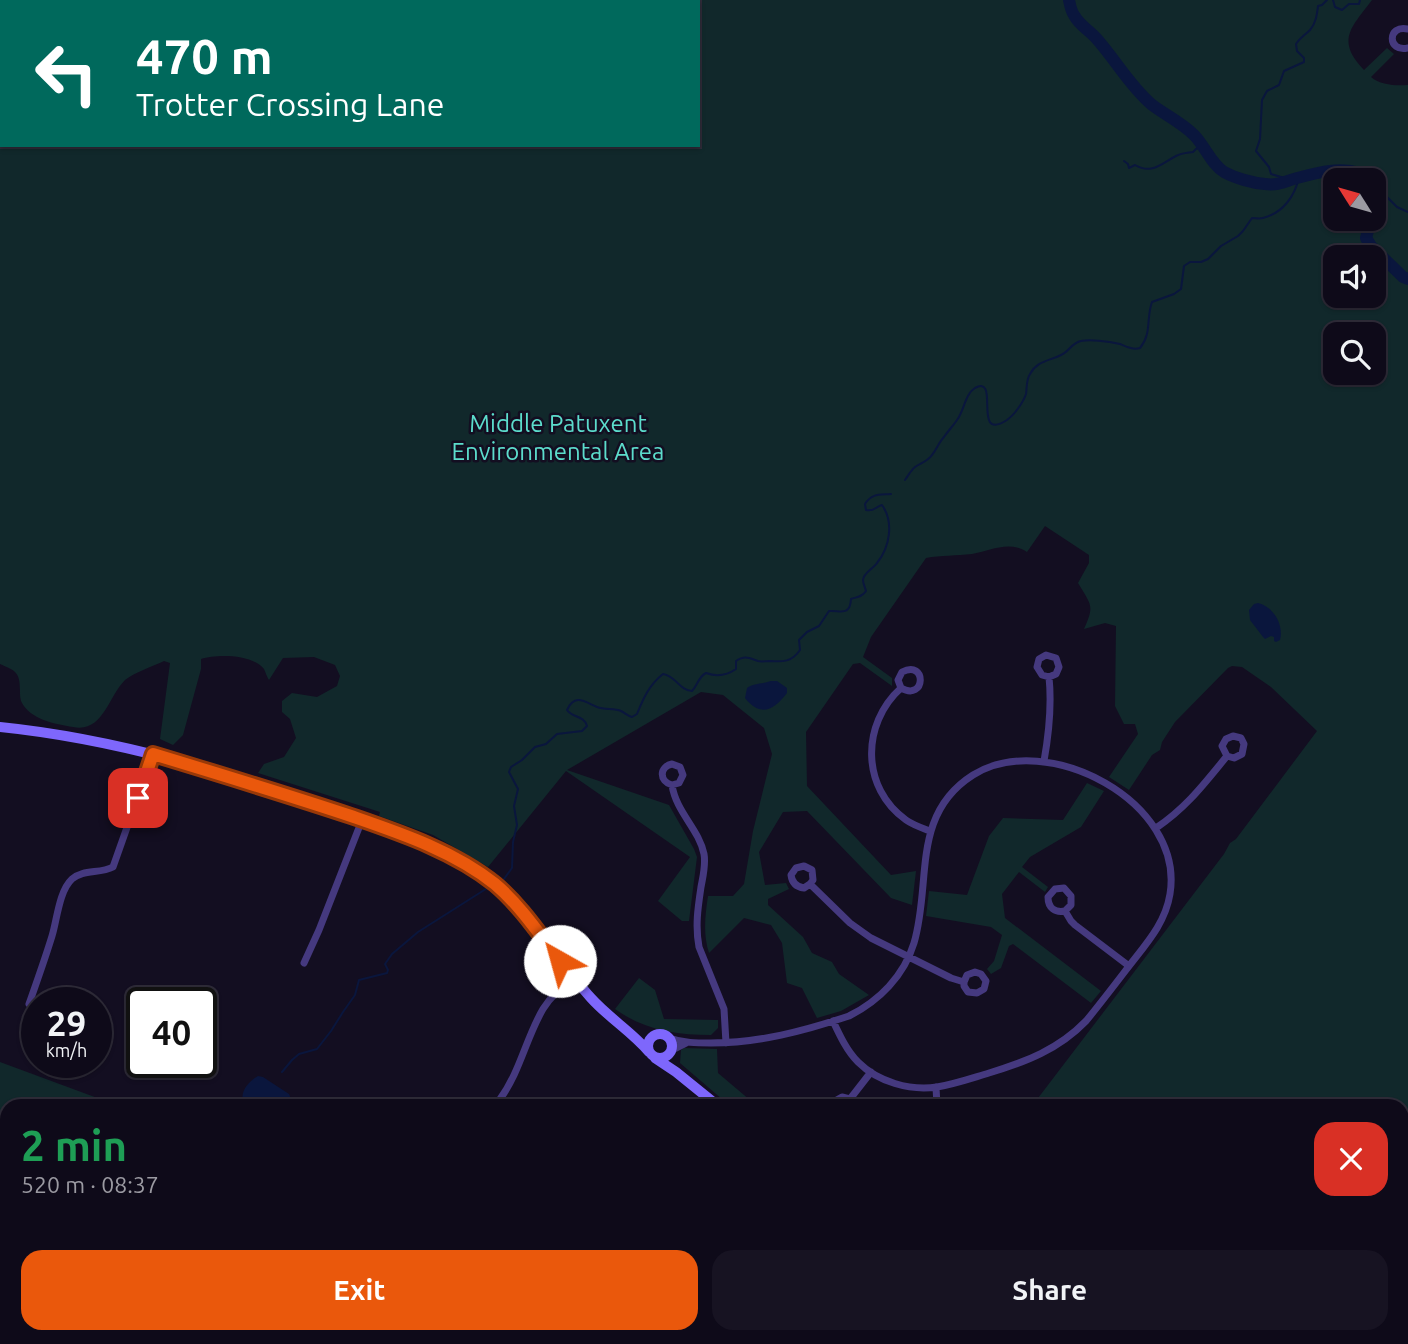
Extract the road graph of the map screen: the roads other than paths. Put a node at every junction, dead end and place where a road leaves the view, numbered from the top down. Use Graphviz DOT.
graph roads {
  1 [pos="1408,29"];
  2 [pos="1408,48"];
  3 [pos="1049,677"];
  4 [pos="901,688"];
  5 [pos="0,727"];
  6 [pos="153,754"];
  7 [pos="1227,756"];
  8 [pos="1044,761"];
  9 [pos="671,785"];
  10 [pos="362,820"];
  11 [pos="1156,828"];
  12 [pos="930,831"];
  13 [pos="810,884"];
  14 [pos="1065,911"];
  15 [pos="909,956"];
  16 [pos="304,963"];
  17 [pos="1129,966"];
  18 [pos="574,977"];
  19 [pos="964,982"];
  20 [pos="35,987"];
  21 [pos="833,1021"];
  22 [pos="631,1034"];
  23 [pos="654,1035"];
  24 [pos="669,1038"];
  25 [pos="690,1043"];
  26 [pos="726,1043"];
  27 [pos="671,1051"];
  28 [pos="652,1055"];
  29 [pos="676,1072"];
  30 [pos="870,1072"];
  31 [pos="936,1087"];
  32 [pos="500,1099"];
  33 [pos="709,1099"];
  34 [pos="854,1099"];
  35 [pos="937,1099"];
  1 -- 2 [label="street"];
  3 -- 8 [label="street"];
  4 -- 12 [label="street"];
  5 -- 6 [label="street"];
  6 -- 10 [label="street"];
  6 -- 20 [label="street"];
  7 -- 11 [label="street"];
  8 -- 11 [label="street"];
  8 -- 12 [label="street"];
  9 -- 26 [label="street"];
  10 -- 16 [label="street"];
  10 -- 18 [label="street"];
  11 -- 17 [label="street"];
  12 -- 15 [label="street"];
  13 -- 15 [label="street"];
  14 -- 17 [label="street"];
  15 -- 19 [label="street"];
  15 -- 21 [label="street"];
  17 -- 31 [label="street"];
  18 -- 22 [label="street"];
  18 -- 32 [label="street"];
  21 -- 26 [label="street"];
  21 -- 30 [label="street"];
  22 -- 23 [label="street"];
  22 -- 28 [label="street"];
  23 -- 24 [label="street"];
  23 -- 28 [label="street"];
  24 -- 25 [label="street"];
  24 -- 27 [label="street"];
  25 -- 26 [label="street"];
  25 -- 27 [label="street"];
  27 -- 28 [label="street"];
  27 -- 29 [label="street"];
  28 -- 29 [label="street"];
  29 -- 33 [label="street"];
  30 -- 31 [label="street"];
  30 -- 34 [label="street"];
  31 -- 35 [label="street"];
}
